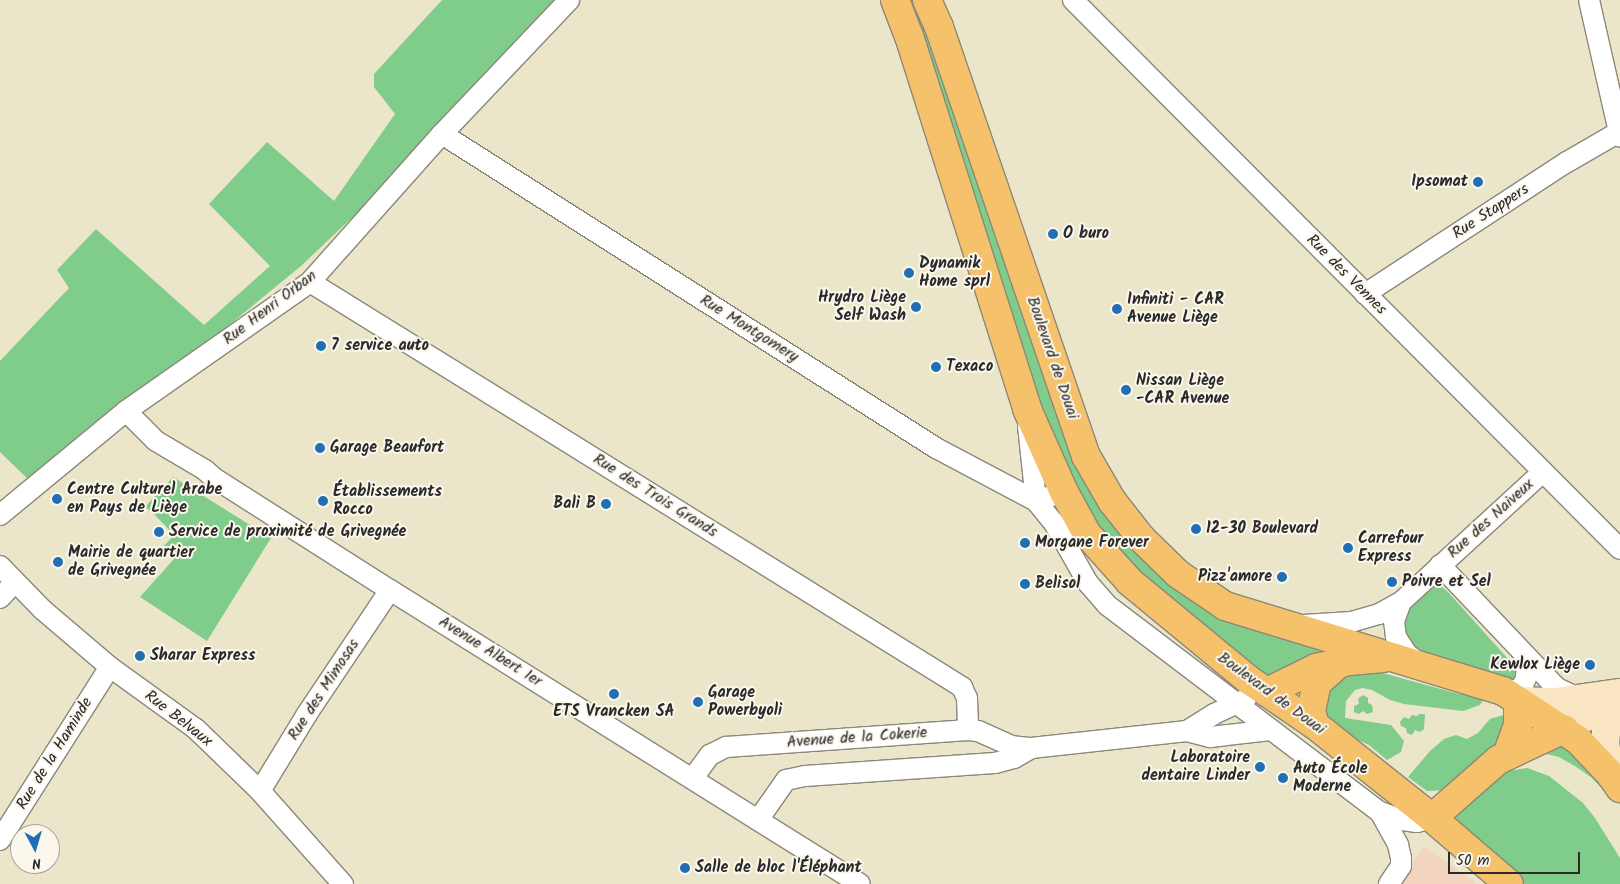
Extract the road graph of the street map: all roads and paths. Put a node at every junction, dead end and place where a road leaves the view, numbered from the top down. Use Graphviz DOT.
graph roads {
  1 [pos="569,0"];
  2 [pos="895,0"];
  3 [pos="927,0"];
  4 [pos="1073,0"];
  5 [pos="1589,0"];
  6 [pos="442,134"];
  7 [pos="1619,135"];
  8 [pos="310,282"];
  9 [pos="1365,294"];
  10 [pos="1027,409"];
  11 [pos="126,411"];
  12 [pos="1542,473"];
  13 [pos="1064,492"];
  14 [pos="1036,501"];
  15 [pos="0,515"];
  16 [pos="1620,548"];
  17 [pos="1440,565"];
  18 [pos="0,566"];
  19 [pos="15,582"];
  20 [pos="390,590"];
  21 [pos="0,598"];
  22 [pos="1402,602"];
  23 [pos="1289,626"];
  24 [pos="1397,658"];
  25 [pos="1527,659"];
  26 [pos="1338,664"];
  27 [pos="1424,666"];
  28 [pos="110,667"];
  29 [pos="1267,692"];
  30 [pos="1620,693"];
  31 [pos="1511,696"];
  32 [pos="1620,699"];
  33 [pos="1581,700"];
  34 [pos="1235,702"];
  35 [pos="1620,709"];
  36 [pos="1315,725"];
  37 [pos="1564,729"];
  38 [pos="968,730"];
  39 [pos="1271,730"];
  40 [pos="1187,731"];
  41 [pos="1032,748"];
  42 [pos="1507,755"];
  43 [pos="693,778"];
  44 [pos="1616,782"];
  45 [pos="260,791"];
  46 [pos="1380,812"];
  47 [pos="1432,818"];
  48 [pos="758,820"];
  49 [pos="0,840"];
  50 [pos="343,884"];
  51 [pos="860,884"];
  52 [pos="1389,884"];
  53 [pos="1509,884"];
  1 -- 6 [label="street, Rue Henri Orban"];
  2 -- 10 [label="main road, Boulevard de Douai"];
  3 -- 23 [label="main road, Boulevard de Douai"];
  4 -- 9 [label="street, Rue des Vennes"];
  5 -- 7 [label="street"];
  6 -- 8 [label="street, Rue Henri Orban"];
  6 -- 14 [label="street, Rue Montgomery"];
  7 -- 9 [label="street, Rue Stappers"];
  8 -- 11 [label="street, Rue Henri Orban"];
  8 -- 38 [label="street, Rue des Trois Grands"];
  9 -- 12 [label="street, Rue des Vennes"];
  10 -- 13 [label="main road, Boulevard de Douai"];
  10 -- 14 [label="street, Boulevard de Douai"];
  11 -- 15 [label="street, Rue Henri Orban"];
  11 -- 20 [label="street, Avenue Albert 1er"];
  12 -- 16 [label="street, Rue des Vennes"];
  12 -- 17 [label="street, Rue des Naiveux"];
  13 -- 14 [label="street"];
  13 -- 29 [label="main road, Boulevard de Douai"];
  14 -- 34 [label="street, Boulevard de Douai"];
  17 -- 22 [label="street, Rue des Naiveux"];
  17 -- 25 [label="street"];
  18 -- 19 [label="street, Rue Belvaux"];
  19 -- 21 [label="street"];
  19 -- 28 [label="street, Rue Belvaux"];
  20 -- 43 [label="street, Avenue Albert 1er"];
  20 -- 45 [label="street, Rue des Mimosas"];
  22 -- 23 [label="street, Boulevard de Douai"];
  22 -- 27 [label="street"];
  23 -- 24 [label="main road, Boulevard de Douai"];
  24 -- 26 [label="main road"];
  24 -- 27 [label="main road, Boulevard de Douai"];
  25 -- 31 [label="street"];
  25 -- 33 [label="street"];
  26 -- 29 [label="main road"];
  26 -- 36 [label="main road"];
  27 -- 31 [label="main road, Boulevard de Douai"];
  28 -- 45 [label="street, Rue Belvaux"];
  28 -- 49 [label="street, Rue de la Haminde"];
  29 -- 34 [label="street, Avenue de la Cokerie"];
  29 -- 36 [label="main road, Boulevard de Douai"];
  30 -- 33 [label="street"];
  31 -- 33 [label="street"];
  31 -- 37 [label="main road, Boulevard de Douai"];
  31 -- 42 [label="main road"];
  32 -- 37 [label="street"];
  34 -- 39 [label="street, Boulevard de Douai"];
  34 -- 40 [label="street, Avenue de la Cokerie"];
  35 -- 44 [label="street"];
  36 -- 47 [label="main road, Boulevard de Douai"];
  37 -- 42 [label="main road"];
  37 -- 44 [label="main road, Boulevard de Douai"];
  38 -- 41 [label="street, Avenue de la Cokerie"];
  38 -- 43 [label="street, Avenue de la Cokerie"];
  39 -- 40 [label="street, Avenue de la Cokerie"];
  39 -- 46 [label="street, Boulevard de Douai"];
  40 -- 41 [label="street, Avenue de la Cokerie"];
  41 -- 48 [label="street, Avenue de la Cokerie"];
  42 -- 47 [label="main road"];
  43 -- 48 [label="street, Avenue Albert 1er"];
  45 -- 50 [label="street, Rue Belvaux"];
  46 -- 47 [label="street"];
  46 -- 52 [label="street"];
  47 -- 53 [label="main road, Boulevard de Douai"];
  48 -- 51 [label="street, Avenue Albert 1er"];
}
